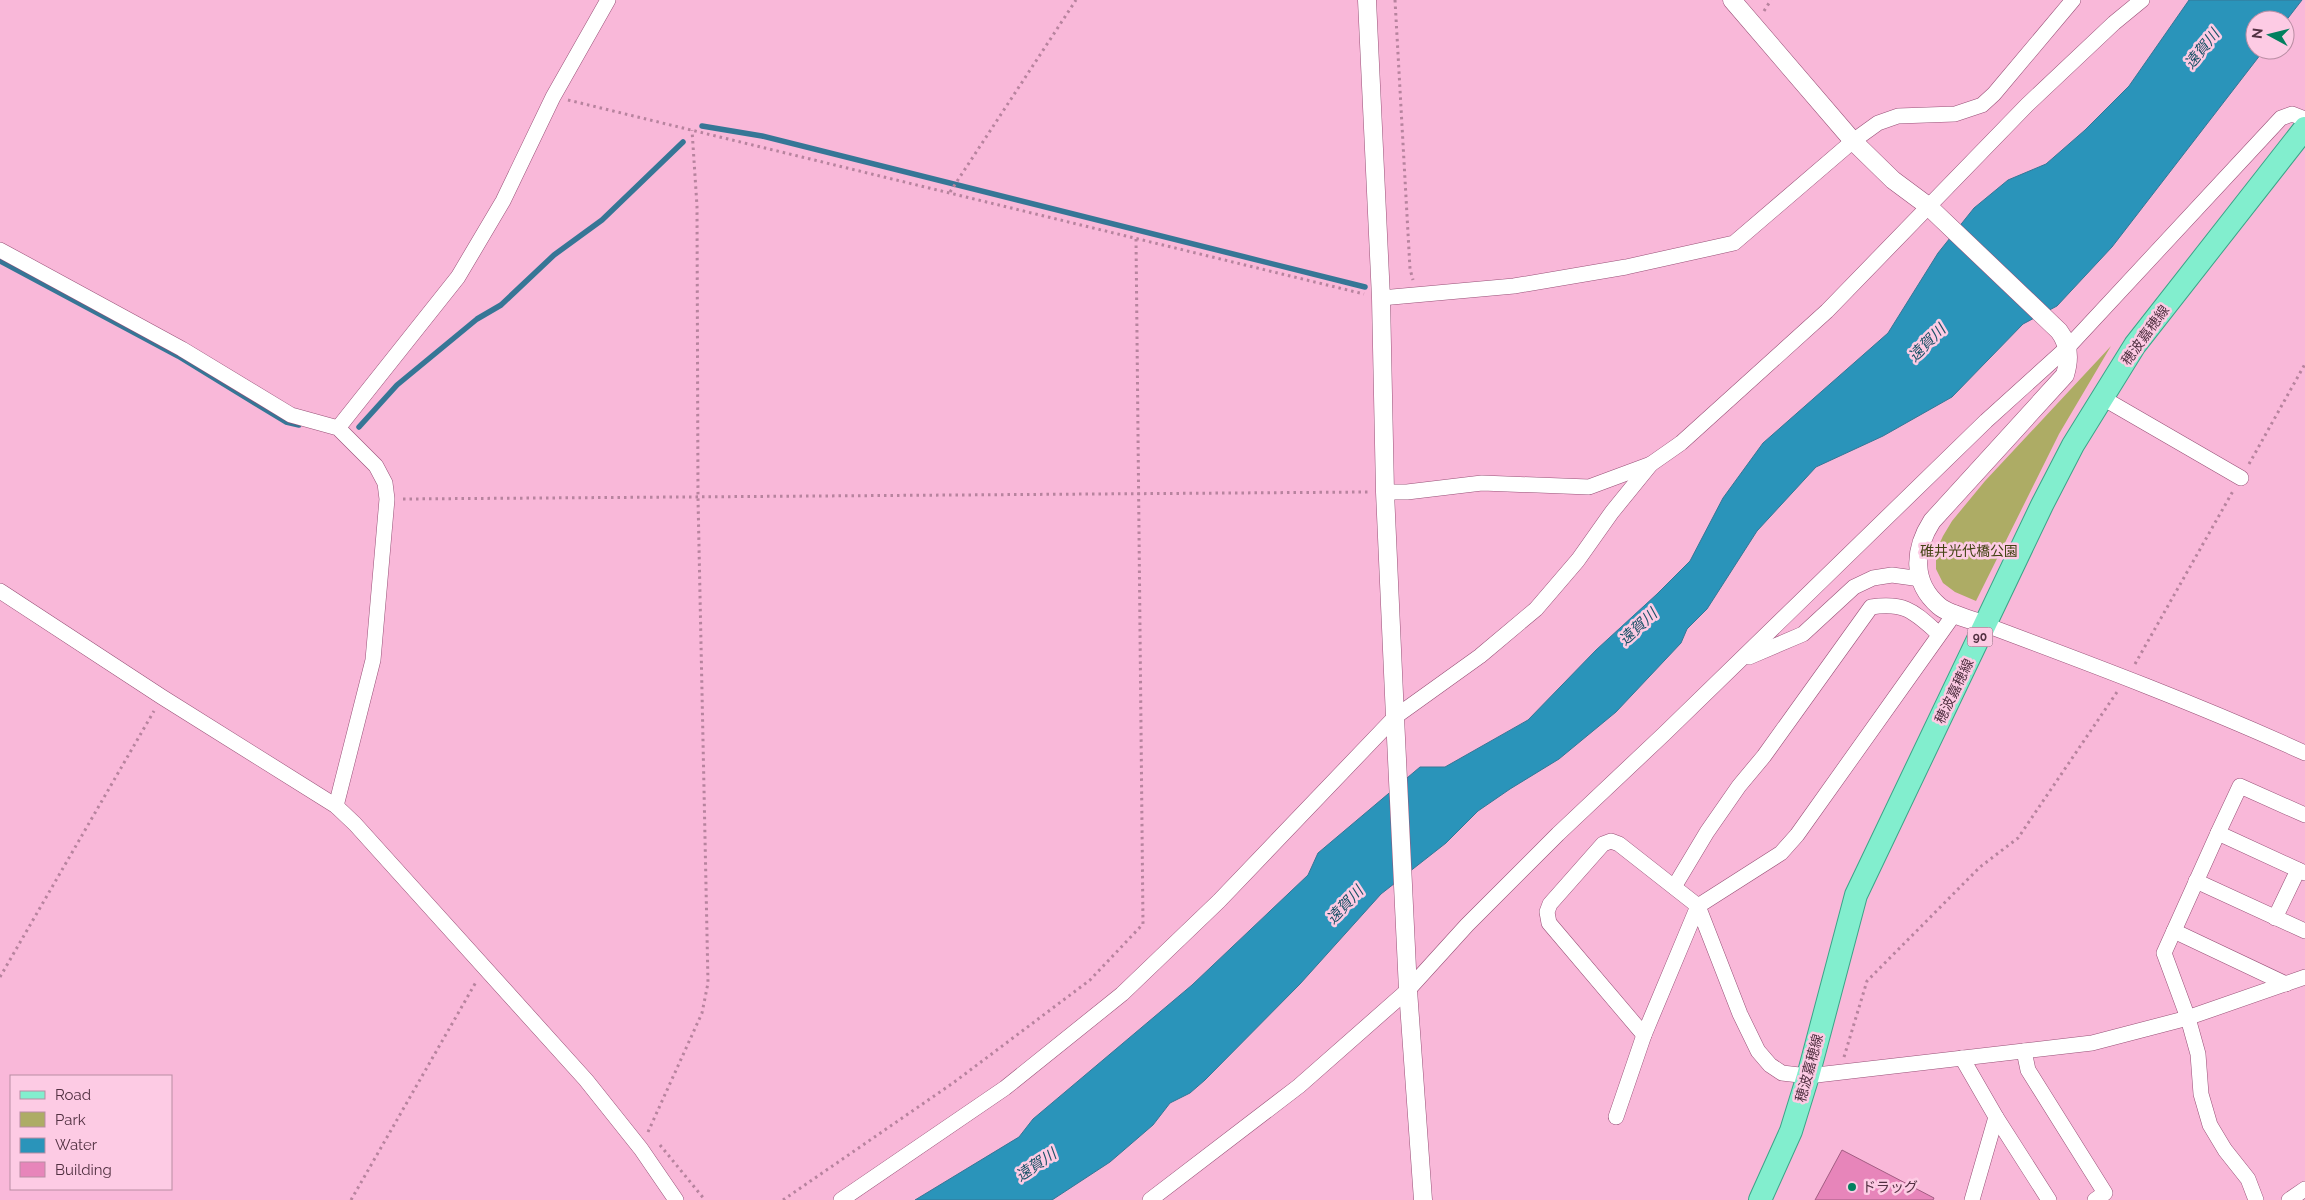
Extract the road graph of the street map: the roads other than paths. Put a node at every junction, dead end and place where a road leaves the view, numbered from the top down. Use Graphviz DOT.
graph roads {
  1 [pos="608,0"];
  2 [pos="1367,0"];
  3 [pos="1732,0"];
  4 [pos="2073,0"];
  5 [pos="2142,0"];
  6 [pos="2305,119"];
  7 [pos="2305,128"];
  8 [pos="1853,141"];
  9 [pos="1933,211"];
  10 [pos="0,250"];
  11 [pos="1382,298"];
  12 [pos="2067,347"];
  13 [pos="2101,397"];
  14 [pos="338,428"];
  15 [pos="1651,464"];
  16 [pos="2241,478"];
  17 [pos="1384,492"];
  18 [pos="1921,579"];
  19 [pos="0,591"];
  20 [pos="1954,613"];
  21 [pos="1986,625"];
  22 [pos="1939,634"];
  23 [pos="1739,662"];
  24 [pos="1395,717"];
  25 [pos="2305,753"];
  26 [pos="336,806"];
  27 [pos="2305,815"];
  28 [pos="2218,833"];
  29 [pos="2302,871"];
  30 [pos="2196,882"];
  31 [pos="1674,887"];
  32 [pos="1698,906"];
  33 [pos="2275,918"];
  34 [pos="2174,931"];
  35 [pos="2305,931"];
  36 [pos="2305,977"];
  37 [pos="2286,984"];
  38 [pos="1408,990"];
  39 [pos="2188,1018"];
  40 [pos="1644,1035"];
  41 [pos="2024,1051"];
  42 [pos="1962,1058"];
  43 [pos="1808,1076"];
  44 [pos="1616,1117"];
  45 [pos="1996,1117"];
  46 [pos="2305,1189"];
  47 [pos="676,1200"];
  48 [pos="841,1200"];
  49 [pos="1150,1200"];
  50 [pos="1423,1200"];
  51 [pos="1760,1200"];
  52 [pos="1972,1200"];
  53 [pos="2049,1200"];
  54 [pos="2095,1200"];
  55 [pos="2256,1200"];
  56 [pos="2289,1200"];
  1 -- 14 [label="street"];
  2 -- 11 [label="street"];
  3 -- 8 [label="street"];
  4 -- 8 [label="street"];
  5 -- 9 [label="street"];
  6 -- 12 [label="street"];
  7 -- 13 [label="main road, 穂波嘉穂線 / 90"];
  8 -- 9 [label="street"];
  8 -- 11 [label="street"];
  9 -- 12 [label="street"];
  9 -- 15 [label="street"];
  10 -- 14 [label="street"];
  11 -- 17 [label="street"];
  12 -- 18 [label="street"];
  12 -- 23 [label="street"];
  13 -- 16 [label="street"];
  13 -- 21 [label="main road, 穂波嘉穂線 / 90"];
  14 -- 26 [label="street"];
  15 -- 17 [label="street"];
  15 -- 24 [label="street"];
  17 -- 24 [label="street"];
  18 -- 20 [label="street"];
  18 -- 23 [label="street"];
  19 -- 26 [label="street"];
  20 -- 21 [label="street"];
  20 -- 22 [label="street"];
  21 -- 25 [label="street"];
  21 -- 43 [label="main road, 穂波嘉穂線 / 90"];
  22 -- 31 [label="street"];
  22 -- 32 [label="street"];
  23 -- 38 [label="street"];
  24 -- 38 [label="street"];
  24 -- 48 [label="street"];
  26 -- 47 [label="street"];
  27 -- 28 [label="street"];
  28 -- 29 [label="street"];
  28 -- 30 [label="street"];
  29 -- 33 [label="street"];
  30 -- 33 [label="street"];
  30 -- 34 [label="street"];
  31 -- 32 [label="street"];
  31 -- 40 [label="street"];
  32 -- 40 [label="street"];
  32 -- 43 [label="street"];
  33 -- 35 [label="street"];
  34 -- 37 [label="street"];
  34 -- 39 [label="street"];
  36 -- 37 [label="street"];
  37 -- 39 [label="street"];
  38 -- 49 [label="street"];
  38 -- 50 [label="street"];
  39 -- 41 [label="street"];
  39 -- 55 [label="street"];
  40 -- 44 [label="street"];
  41 -- 42 [label="street"];
  41 -- 54 [label="street"];
  42 -- 43 [label="street"];
  42 -- 45 [label="street"];
  43 -- 51 [label="main road, 穂波嘉穂線 / 90"];
  45 -- 52 [label="street"];
  45 -- 53 [label="street"];
  46 -- 56 [label="street"];
}
